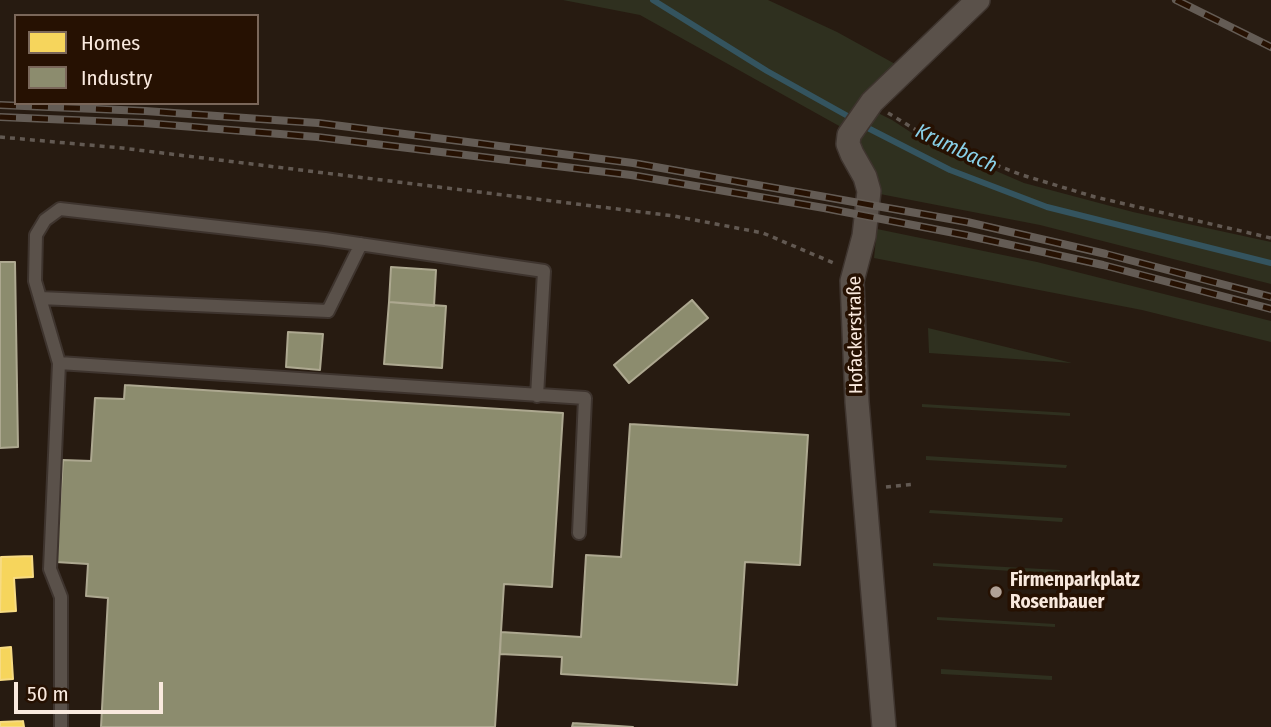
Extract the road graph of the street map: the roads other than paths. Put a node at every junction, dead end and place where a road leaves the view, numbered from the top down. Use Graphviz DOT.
graph roads {
  1 [pos="978,0"];
  2 [pos="360,244"];
  3 [pos="40,298"];
  4 [pos="59,363"];
  5 [pos="537,396"];
  6 [pos="579,533"];
  7 [pos="61,727"];
  8 [pos="884,727"];
  1 -- 8 [label="street, Hofackerstraße"];
  2 -- 3 [label="lane"];
  2 -- 3 [label="lane"];
  2 -- 5 [label="lane"];
  3 -- 4 [label="lane"];
  4 -- 5 [label="lane"];
  4 -- 7 [label="lane"];
  5 -- 6 [label="lane"];
}
